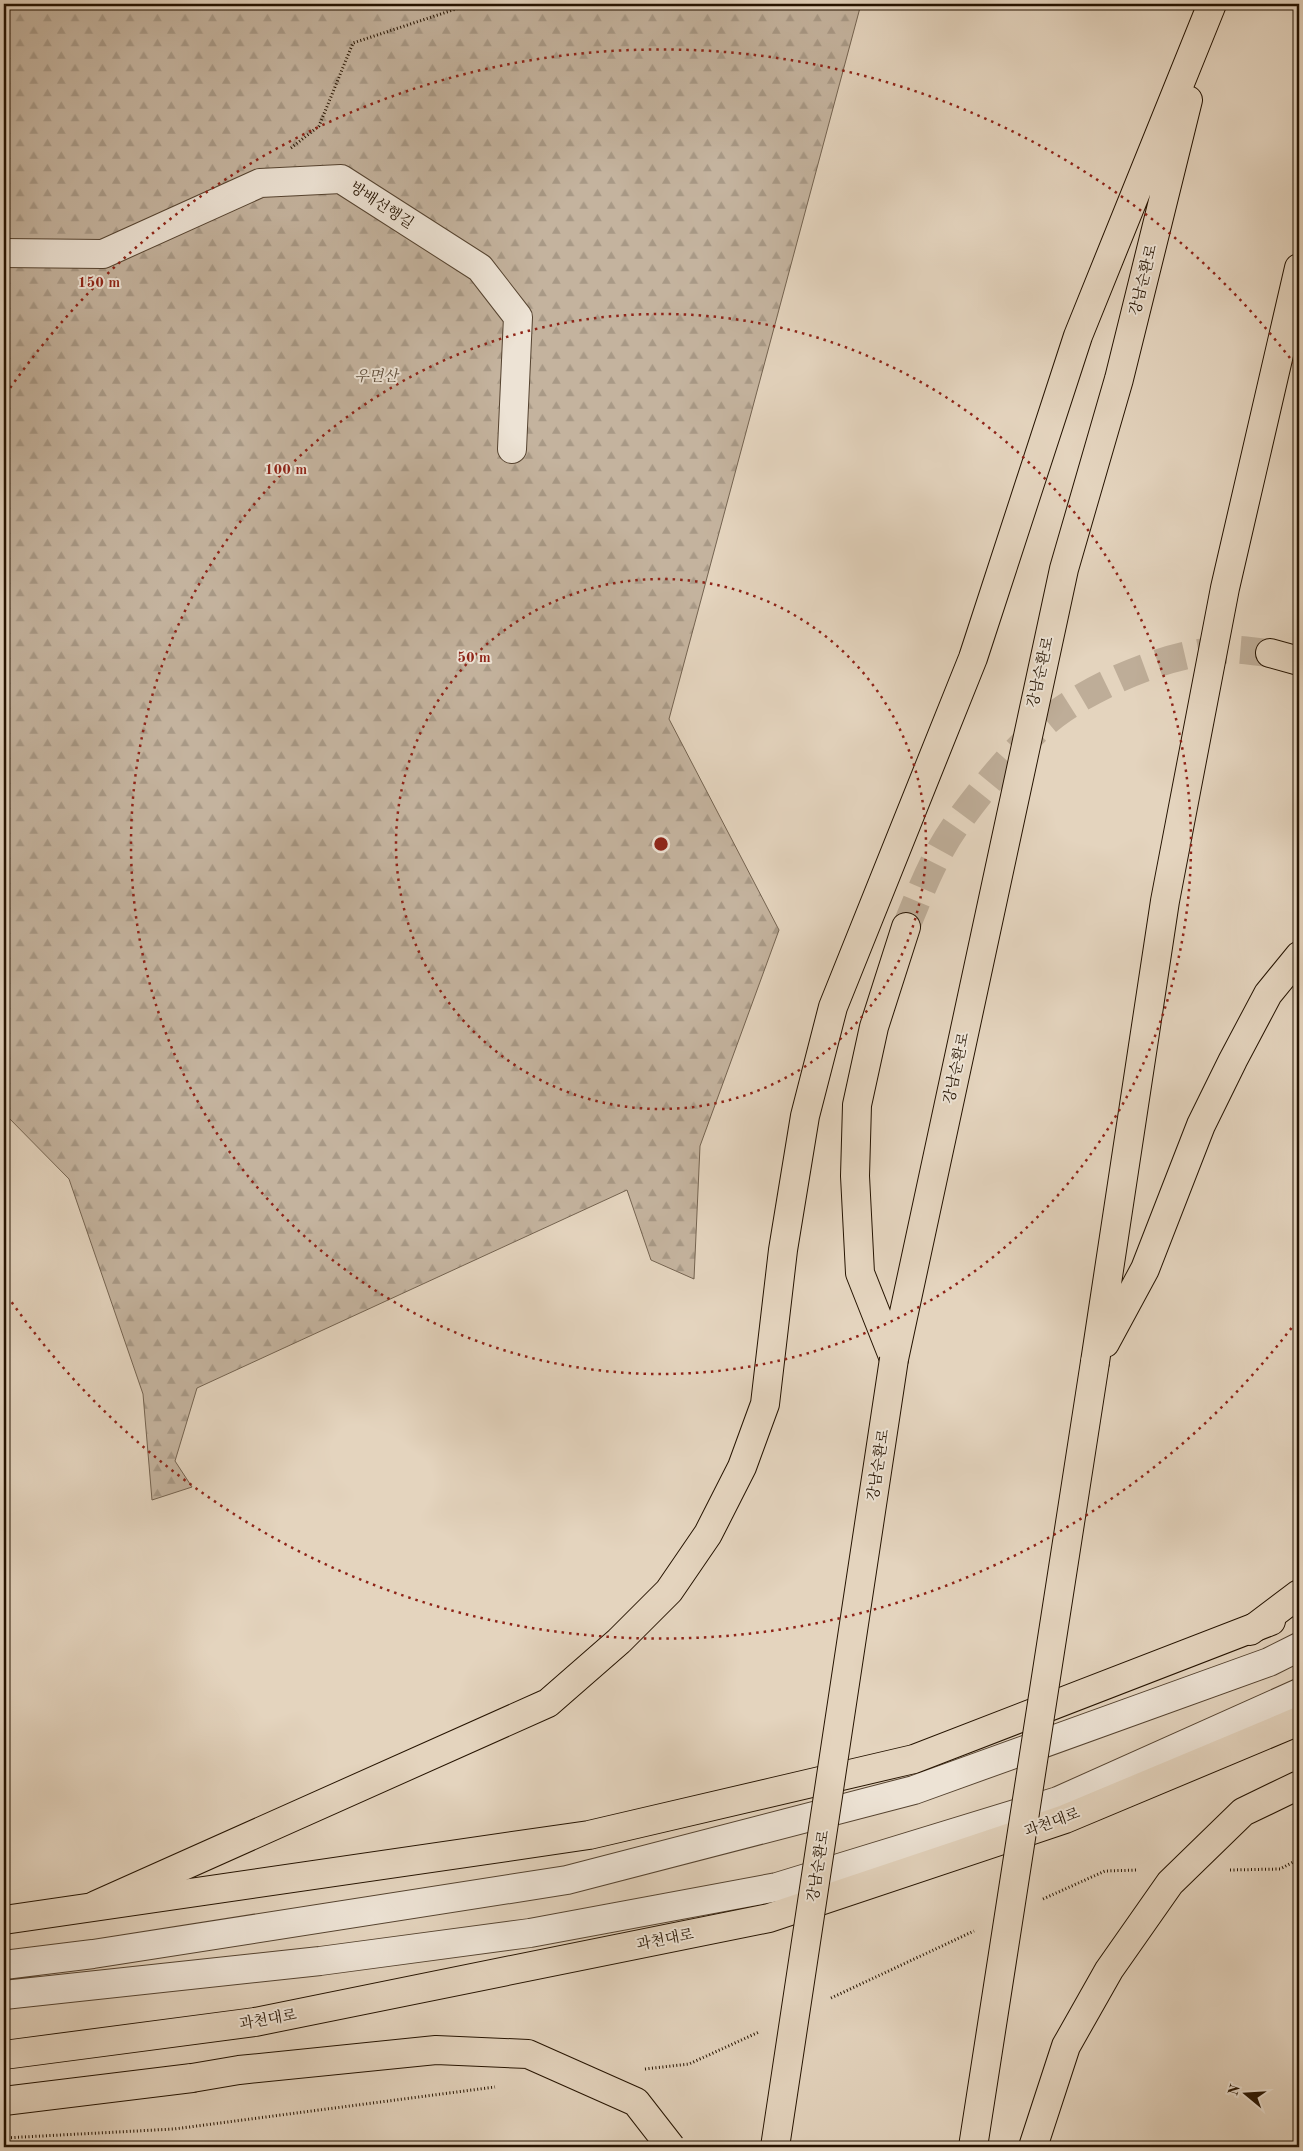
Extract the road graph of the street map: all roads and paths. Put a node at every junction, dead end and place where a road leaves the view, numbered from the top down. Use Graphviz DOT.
graph roads {
  1 [pos="1212,4"];
  2 [pos="4,253"];
  3 [pos="1299,268"];
  4 [pos="512,449"];
  5 [pos="1270,653"];
  6 [pos="1299,661"];
  7 [pos="906,927"];
  8 [pos="1299,956"];
  9 [pos="894,1359"];
  10 [pos="1095,1362"];
  11 [pos="1299,1594"];
  12 [pos="1299,1608"];
  13 [pos="1250,1631"];
  14 [pos="1299,1647"];
  15 [pos="1299,1693"];
  16 [pos="1299,1721"];
  17 [pos="1299,1786"];
  18 [pos="1299,1859"];
  19 [pos="1144,1870"];
  20 [pos="1222,1870"];
  21 [pos="1041,1900"];
  22 [pos="96,1905"];
  23 [pos="4,1920"];
  24 [pos="978,1930"];
  25 [pos="4,1965"];
  26 [pos="4,1995"];
  27 [pos="825,2001"];
  28 [pos="761,2031"];
  29 [pos="4,2055"];
  30 [pos="642,2070"];
  31 [pos="499,2087"];
  32 [pos="4,2101"];
  33 [pos="4,2138"];
  34 [pos="671,2147"];
  35 [pos="775,2147"];
  36 [pos="973,2147"];
  37 [pos="1033,2147"];
  1 -- 9 [label="main road, 강남순환로"];
  1 -- 22 [label="main road"];
  2 -- 4 [label="lane, 방배선행길"];
  3 -- 10 [label="main road"];
  5 -- 6 [label="main road"];
  7 -- 9 [label="main road"];
  8 -- 10 [label="main road"];
  9 -- 35 [label="main road, 강남순환로, bridge"];
  10 -- 36 [label="main road, bridge"];
  11 -- 13 [label="main road"];
  12 -- 13 [label="main road"];
  13 -- 22 [label="main road"];
  14 -- 25 [label="lane"];
  15 -- 26 [label="lane"];
  16 -- 29 [label="main road, 과천대로"];
  17 -- 37 [label="main road, bridge"];
  18 -- 20 [label="path"];
  19 -- 21 [label="path"];
  22 -- 23 [label="main road"];
  24 -- 27 [label="path"];
  28 -- 30 [label="path"];
  31 -- 33 [label="path"];
  32 -- 34 [label="main road, bridge"];
}
